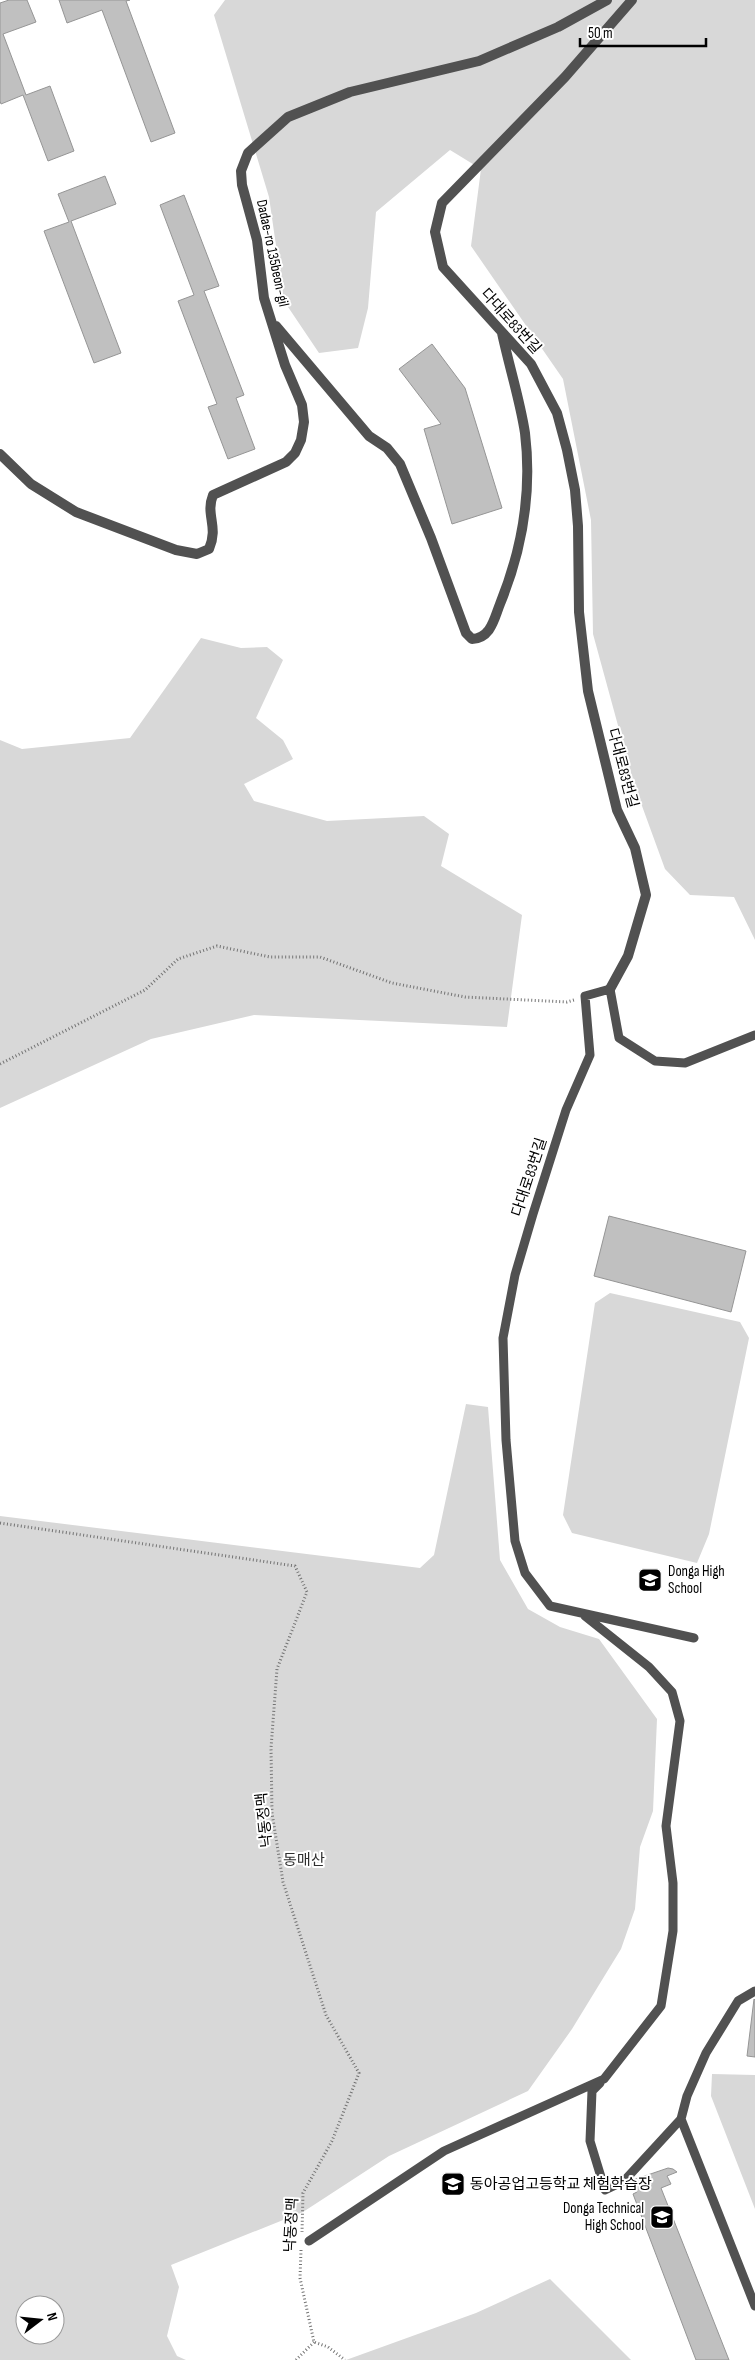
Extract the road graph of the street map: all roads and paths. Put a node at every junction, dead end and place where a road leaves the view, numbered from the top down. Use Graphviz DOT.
graph roads {
  1 [pos="607,0"];
  2 [pos="632,0"];
  3 [pos="273,322"];
  4 [pos="502,332"];
  5 [pos="0,454"];
  6 [pos="610,989"];
  7 [pos="585,996"];
  8 [pos="755,1035"];
  9 [pos="0,1064"];
  10 [pos="0,1523"];
  11 [pos="583,1614"];
  12 [pos="694,1638"];
  13 [pos="755,1991"];
  14 [pos="604,2079"];
  15 [pos="681,2119"];
  16 [pos="308,2241"];
  17 [pos="755,2306"];
  18 [pos="314,2342"];
  19 [pos="296,2360"];
  20 [pos="345,2360"];
  1 -- 3 [label="street, Dadae-ro 135beon-gil"];
  2 -- 4 [label="street, 다대로83번길"];
  3 -- 4 [label="street"];
  3 -- 5 [label="street, Dadae-ro 135beon-gil"];
  4 -- 6 [label="street, 다대로83번길"];
  6 -- 7 [label="lane"];
  6 -- 8 [label="lane"];
  7 -- 9 [label="path"];
  7 -- 11 [label="lane, 다대로83번길"];
  10 -- 18 [label="path, 낙동정맥"];
  11 -- 12 [label="lane, 다대로83번길"];
  11 -- 14 [label="lane"];
  13 -- 15 [label="lane"];
  14 -- 15 [label="lane"];
  14 -- 16 [label="lane"];
  15 -- 17 [label="lane"];
  18 -- 19 [label="path"];
  18 -- 20 [label="path"];
}
